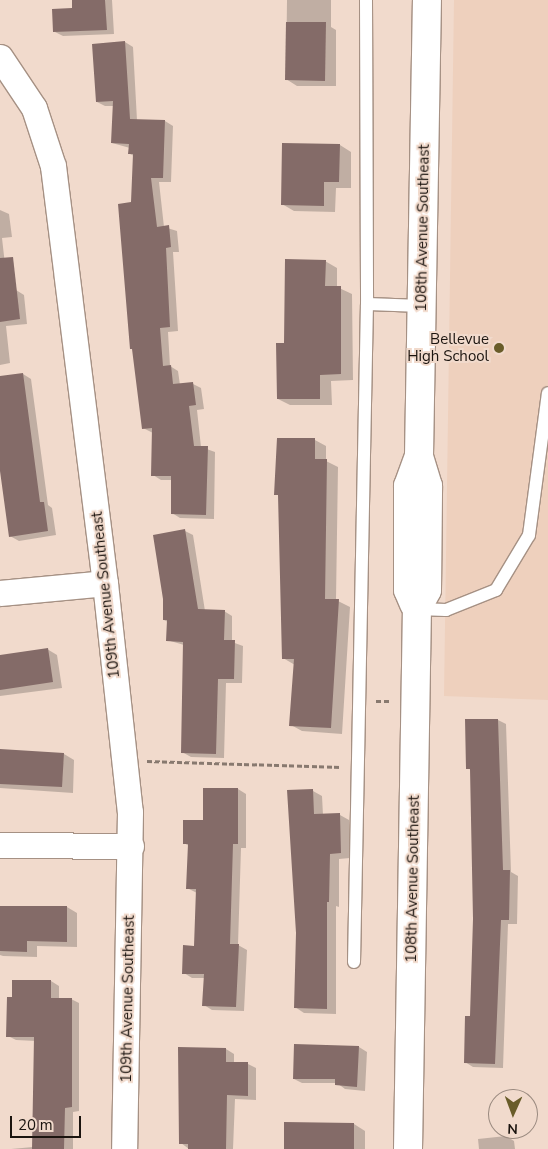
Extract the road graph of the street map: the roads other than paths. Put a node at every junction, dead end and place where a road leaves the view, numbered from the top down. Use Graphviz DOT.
graph roads {
  1 [pos="366,0"];
  2 [pos="427,0"];
  3 [pos="0,57"];
  4 [pos="367,304"];
  5 [pos="422,306"];
  6 [pos="548,393"];
  7 [pos="105,583"];
  8 [pos="0,593"];
  9 [pos="417,609"];
  10 [pos="0,845"];
  11 [pos="131,846"];
  12 [pos="354,962"];
  13 [pos="124,1149"];
  14 [pos="408,1149"];
  1 -- 4 [label="lane"];
  2 -- 5 [label="street, 108th Avenue Southeast"];
  3 -- 7 [label="street, 109th Avenue Southeast"];
  4 -- 5 [label="lane"];
  4 -- 12 [label="lane"];
  5 -- 9 [label="street, 108th Avenue Southeast"];
  6 -- 9 [label="lane"];
  7 -- 8 [label="street"];
  7 -- 11 [label="street, 109th Avenue Southeast"];
  9 -- 14 [label="street, 108th Avenue Southeast"];
  10 -- 11 [label="street"];
  11 -- 13 [label="street, 109th Avenue Southeast"];
}
